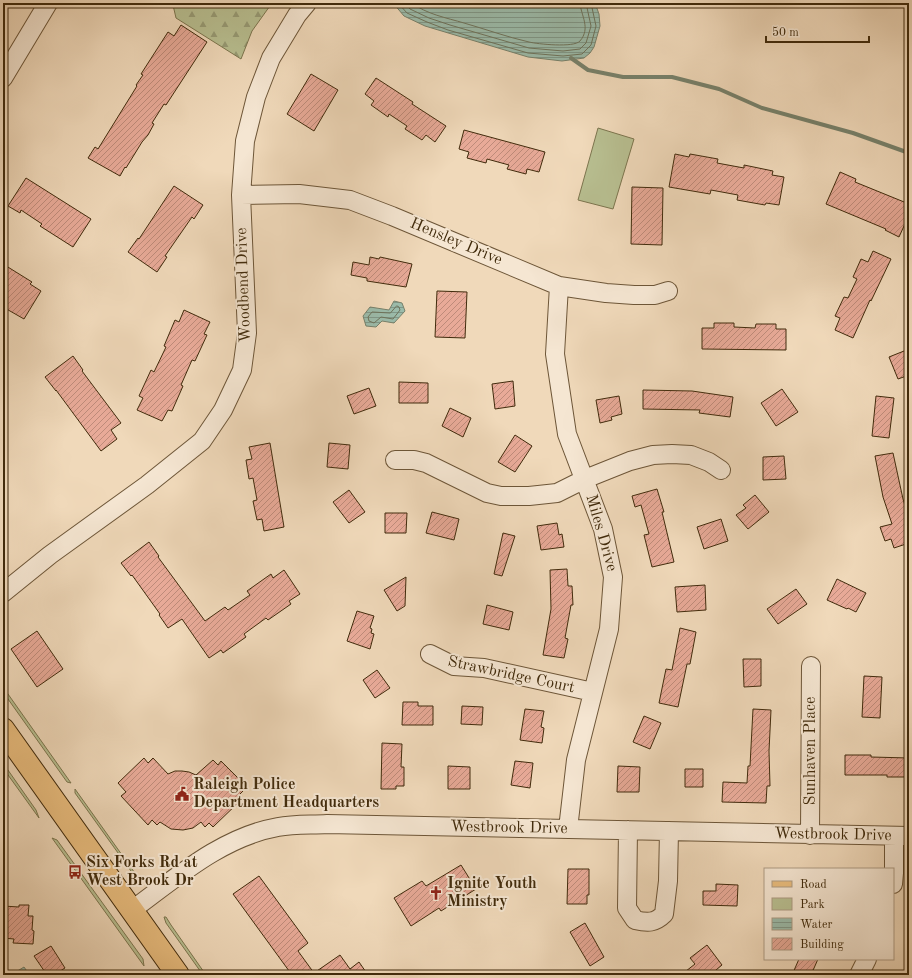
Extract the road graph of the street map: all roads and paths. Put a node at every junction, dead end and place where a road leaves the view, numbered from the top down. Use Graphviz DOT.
graph roads {
  1 [pos="48,3"];
  2 [pos="306,3"];
  3 [pos="3,78"];
  4 [pos="241,195"];
  5 [pos="559,286"];
  6 [pos="668,291"];
  7 [pos="395,460"];
  8 [pos="721,470"];
  9 [pos="585,479"];
  10 [pos="3,593"];
  11 [pos="430,654"];
  12 [pos="811,666"];
  13 [pos="594,692"];
  14 [pos="3,729"];
  15 [pos="568,829"];
  16 [pos="628,830"];
  17 [pos="668,831"];
  18 [pos="810,835"];
  19 [pos="902,836"];
  20 [pos="894,873"];
  21 [pos="132,910"];
  22 [pos="866,960"];
  23 [pos="178,975"];
  24 [pos="859,975"];
  1 -- 3 [label="street"];
  2 -- 4 [label="street, Woodbend Drive"];
  4 -- 5 [label="street, Hensley Drive"];
  4 -- 10 [label="street, Woodbend Drive"];
  5 -- 6 [label="street, Hensley Drive"];
  5 -- 9 [label="street, Miles Drive"];
  7 -- 9 [label="street"];
  8 -- 9 [label="street"];
  9 -- 13 [label="street, Miles Drive"];
  11 -- 13 [label="street, Strawbridge Court"];
  12 -- 18 [label="street, Sunhaven Place"];
  13 -- 15 [label="street, Miles Drive"];
  14 -- 21 [label="main road"];
  15 -- 16 [label="street, Westbrook Drive"];
  15 -- 21 [label="street, Westbrook Drive"];
  16 -- 17 [label="street, Westbrook Drive"];
  16 -- 17 [label="street"];
  17 -- 18 [label="street, Westbrook Drive"];
  18 -- 19 [label="street, Westbrook Drive"];
  19 -- 20 [label="street"];
  21 -- 23 [label="main road"];
  22 -- 24 [label="street"];
}
